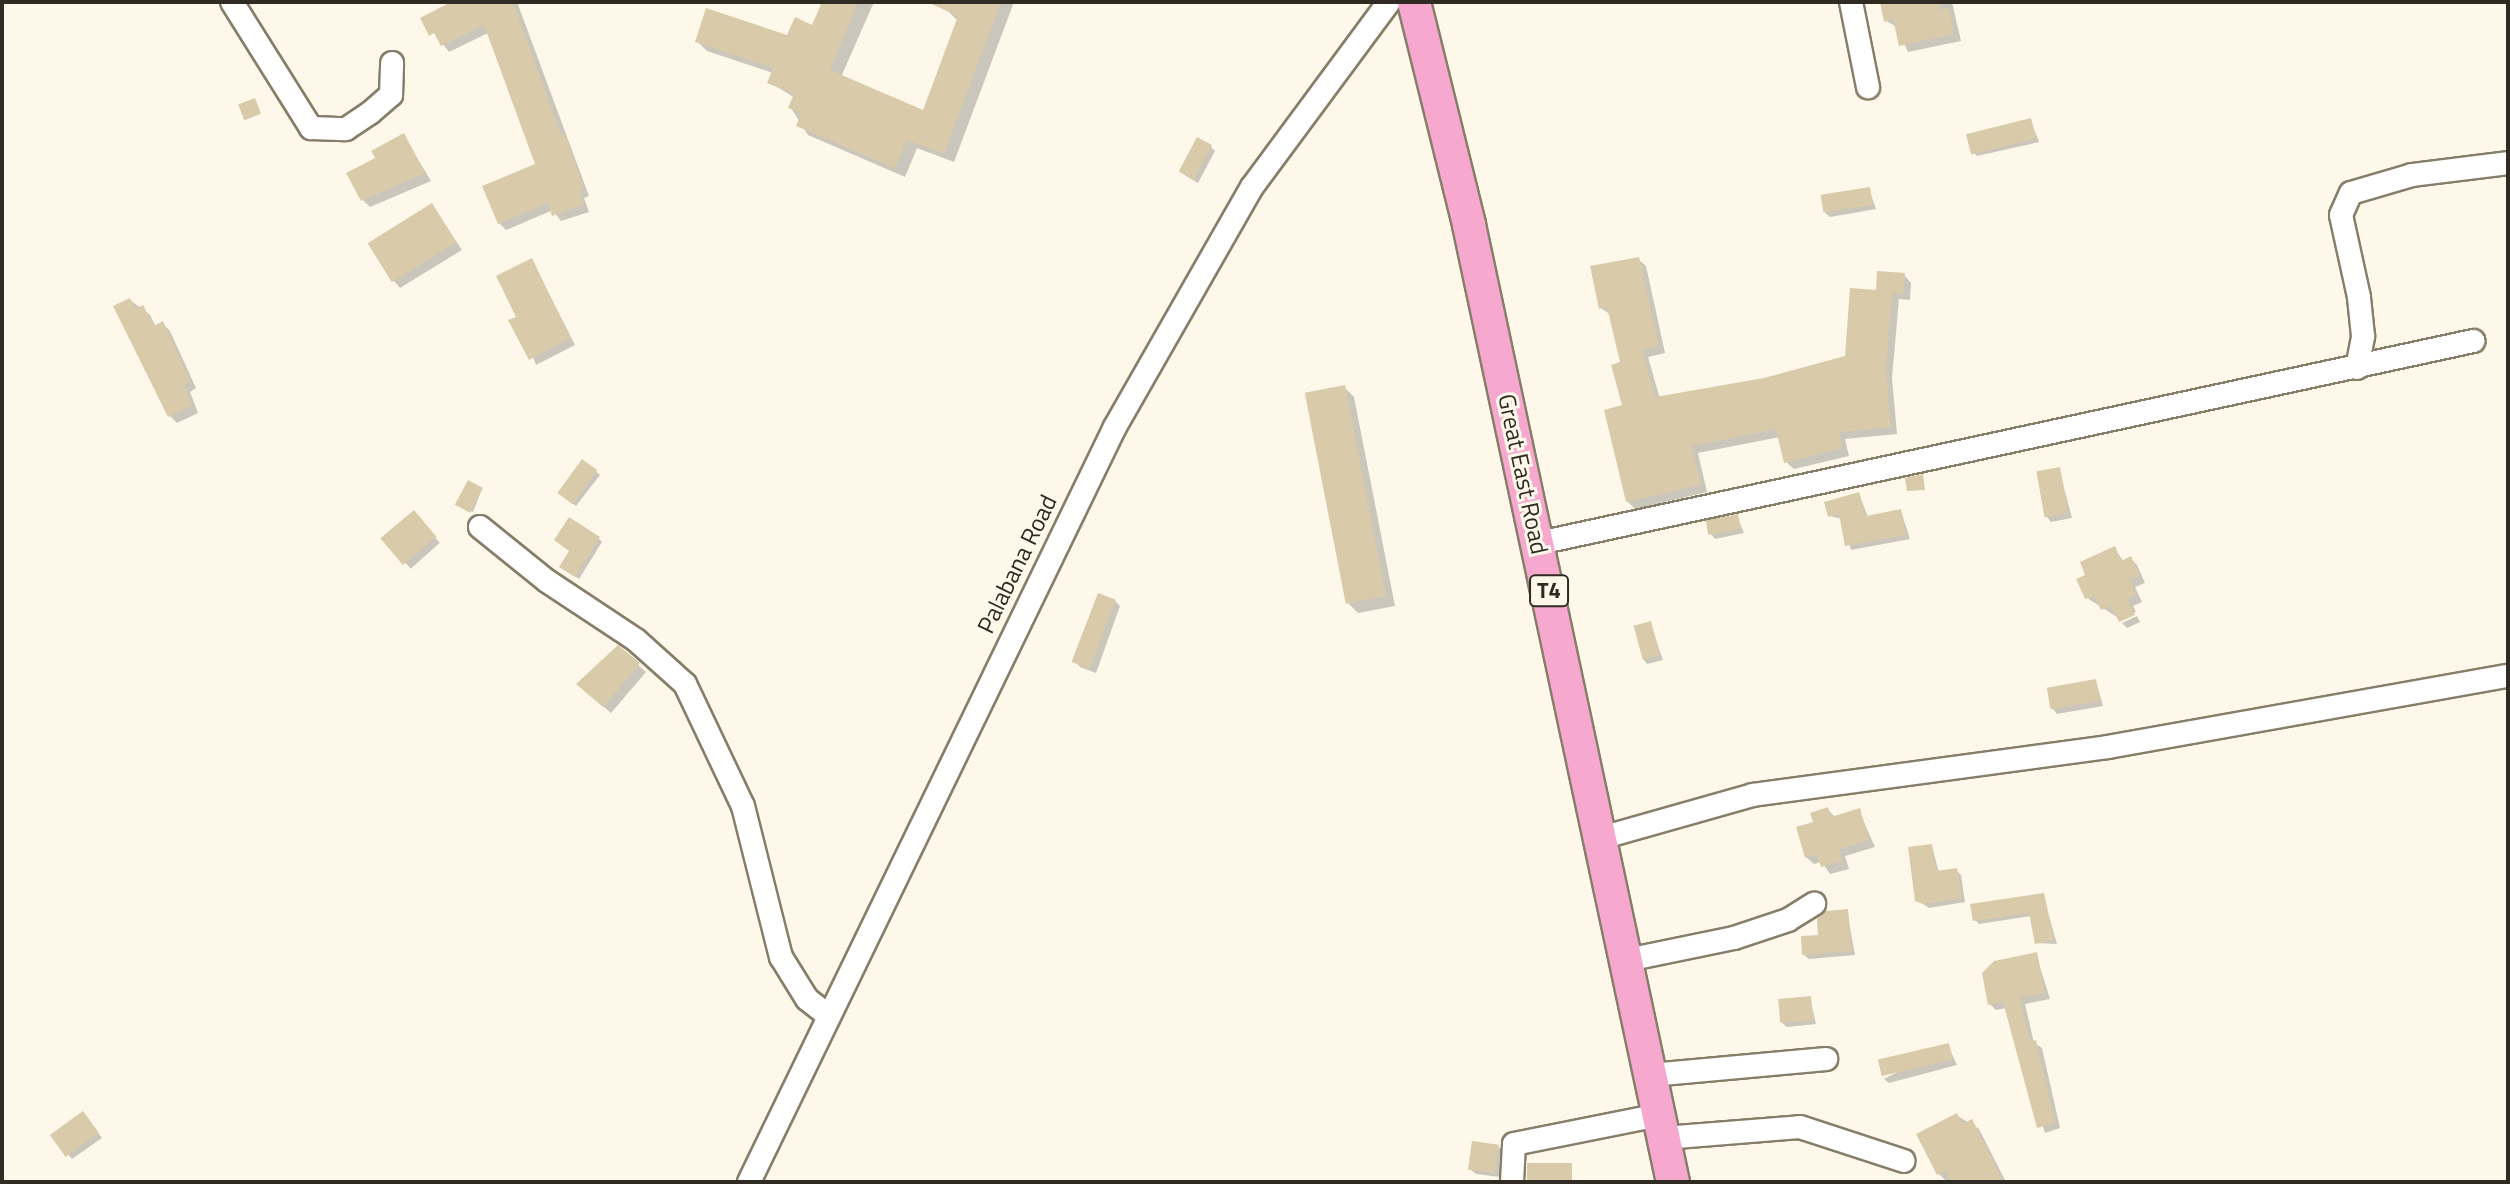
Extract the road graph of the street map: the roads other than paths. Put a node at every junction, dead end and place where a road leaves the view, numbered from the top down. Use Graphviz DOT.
graph roads {
  1 [pos="232,2"];
  2 [pos="1389,2"];
  3 [pos="1414,2"];
  4 [pos="1851,2"];
  5 [pos="392,63"];
  6 [pos="1868,87"];
  7 [pos="2508,163"];
  8 [pos="2473,341"];
  9 [pos="2357,368"];
  10 [pos="480,527"];
  11 [pos="1539,543"];
  12 [pos="2508,676"];
  13 [pos="1601,838"];
  14 [pos="1814,904"];
  15 [pos="1627,960"];
  16 [pos="829,1016"];
  17 [pos="1826,1059"];
  18 [pos="1651,1075"];
  19 [pos="1662,1127"];
  20 [pos="1904,1161"];
  21 [pos="749,1182"];
  22 [pos="1512,1182"];
  23 [pos="1673,1182"];
  1 -- 5 [label="street"];
  2 -- 16 [label="street, Palabana Road"];
  3 -- 11 [label="highway, Great East Road / T4"];
  4 -- 6 [label="street"];
  7 -- 9 [label="street"];
  8 -- 9 [label="street"];
  9 -- 11 [label="street"];
  10 -- 16 [label="street"];
  11 -- 13 [label="highway, Great East Road / T4"];
  12 -- 13 [label="street"];
  13 -- 15 [label="highway, Great East Road / T4"];
  14 -- 15 [label="street"];
  15 -- 18 [label="highway, Great East Road / T4"];
  16 -- 21 [label="street, Palabana Road"];
  17 -- 18 [label="street"];
  18 -- 19 [label="highway, Great East Road / T4"];
  19 -- 20 [label="street"];
  19 -- 22 [label="street"];
  19 -- 23 [label="highway, Great East Road / T4"];
}
